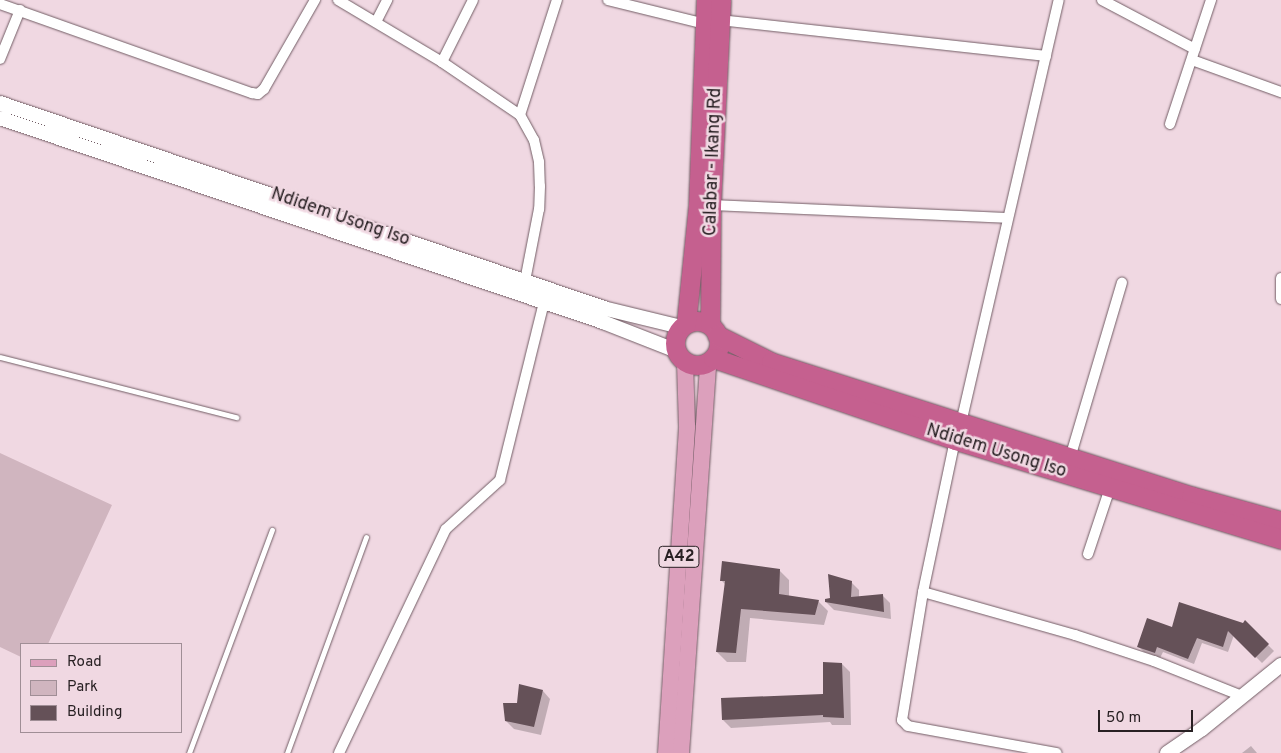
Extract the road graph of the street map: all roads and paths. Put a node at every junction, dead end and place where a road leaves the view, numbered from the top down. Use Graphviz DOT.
graph roads {
  1 [pos="315,0"];
  2 [pos="338,0"];
  3 [pos="387,0"];
  4 [pos="472,0"];
  5 [pos="557,0"];
  6 [pos="608,0"];
  7 [pos="706,0"];
  8 [pos="721,0"];
  9 [pos="1059,0"];
  10 [pos="1102,0"];
  11 [pos="1211,0"];
  12 [pos="0,4"];
  13 [pos="20,10"];
  14 [pos="376,22"];
  15 [pos="712,22"];
  16 [pos="1195,49"];
  17 [pos="1046,56"];
  18 [pos="0,58"];
  19 [pos="1192,60"];
  20 [pos="442,62"];
  21 [pos="1281,92"];
  22 [pos="0,103"];
  23 [pos="520,115"];
  24 [pos="0,118"];
  25 [pos="1170,124"];
  26 [pos="711,205"];
  27 [pos="1007,218"];
  28 [pos="1281,278"];
  29 [pos="525,281"];
  30 [pos="1122,283"];
  31 [pos="1281,299"];
  32 [pos="544,302"];
  33 [pos="684,326"];
  34 [pos="714,330"];
  35 [pos="681,356"];
  36 [pos="0,357"];
  37 [pos="711,360"];
  38 [pos="236,417"];
  39 [pos="958,432"];
  40 [pos="1070,458"];
  41 [pos="1110,488"];
  42 [pos="1281,521"];
  43 [pos="272,530"];
  44 [pos="366,537"];
  45 [pos="1281,539"];
  46 [pos="1088,554"];
  47 [pos="923,592"];
  48 [pos="1281,665"];
  49 [pos="1242,696"];
  50 [pos="189,753"];
  51 [pos="287,753"];
  52 [pos="339,753"];
  53 [pos="666,753"];
  54 [pos="681,753"];
  55 [pos="1057,753"];
  56 [pos="1167,753"];
  1 -- 13 [label="street"];
  2 -- 14 [label="street"];
  3 -- 14 [label="street"];
  4 -- 20 [label="street"];
  5 -- 23 [label="street"];
  6 -- 15 [label="street"];
  7 -- 15 [label="highway, Calabar - Ikang Rd"];
  8 -- 15 [label="highway, Calabar - Ikang Rd"];
  9 -- 17 [label="street"];
  10 -- 16 [label="street"];
  11 -- 16 [label="street"];
  12 -- 13 [label="street"];
  13 -- 18 [label="street"];
  14 -- 20 [label="street"];
  15 -- 17 [label="street"];
  15 -- 26 [label="highway, Calabar - Ikang Rd"];
  15 -- 33 [label="highway, Calabar - Ikang Rd"];
  16 -- 19 [label="street"];
  17 -- 27 [label="street"];
  19 -- 21 [label="street"];
  19 -- 25 [label="street"];
  20 -- 23 [label="street"];
  22 -- 29 [label="street, Ndidem Usong Iso"];
  23 -- 29 [label="street"];
  24 -- 32 [label="street, Ndidem Usong Iso"];
  26 -- 27 [label="street"];
  26 -- 34 [label="highway, Calabar - Ikang Rd"];
  27 -- 39 [label="street"];
  28 -- 31 [label="street"];
  29 -- 33 [label="street, Ndidem Usong Iso"];
  30 -- 40 [label="street"];
  32 -- 35 [label="street, Ndidem Usong Iso"];
  32 -- 52 [label="street"];
  33 -- 34 [label="highway"];
  33 -- 35 [label="highway"];
  34 -- 37 [label="highway"];
  34 -- 39 [label="highway, Ndidem Usong Iso"];
  35 -- 37 [label="highway"];
  35 -- 53 [label="main road, A42"];
  36 -- 38 [label="lane"];
  37 -- 39 [label="highway, Ndidem Usong Iso"];
  37 -- 54 [label="main road, A42"];
  39 -- 40 [label="highway, Ndidem Usong Iso"];
  39 -- 41 [label="highway, Ndidem Usong Iso"];
  39 -- 47 [label="street"];
  40 -- 42 [label="highway, Ndidem Usong Iso"];
  41 -- 45 [label="highway, Ndidem Usong Iso"];
  41 -- 46 [label="street"];
  43 -- 50 [label="lane"];
  44 -- 51 [label="lane"];
  47 -- 49 [label="street"];
  47 -- 55 [label="street"];
  48 -- 49 [label="street"];
  49 -- 56 [label="street"];
}
